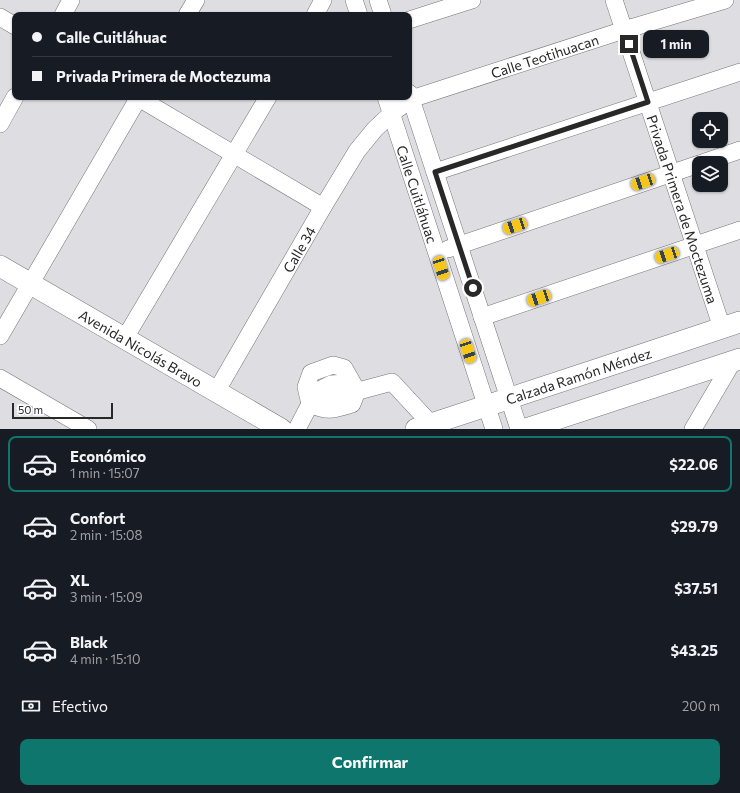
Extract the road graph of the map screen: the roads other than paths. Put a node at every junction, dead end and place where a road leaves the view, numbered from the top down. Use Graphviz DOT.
graph roads {
  1 [pos="72,0"];
  2 [pos="196,0"];
  3 [pos="323,0"];
  4 [pos="354,0"];
  5 [pos="378,0"];
  6 [pos="472,0"];
  7 [pos="614,0"];
  8 [pos="725,0"];
  9 [pos="65,12"];
  10 [pos="189,12"];
  11 [pos="317,12"];
  12 [pos="358,12"];
  13 [pos="382,12"];
  14 [pos="0,17"];
  15 [pos="412,19"];
  16 [pos="12,24"];
  17 [pos="624,30"];
  18 [pos="740,72"];
  19 [pos="412,95"];
  20 [pos="14,100"];
  21 [pos="136,100"];
  22 [pos="143,100"];
  23 [pos="266,100"];
  24 [pos="387,100"];
  25 [pos="406,100"];
  26 [pos="411,100"];
  27 [pos="648,102"];
  28 [pos="391,114"];
  29 [pos="0,124"];
  30 [pos="740,150"];
  31 [pos="235,154"];
  32 [pos="722,156"];
  33 [pos="692,166"];
  34 [pos="435,172"];
  35 [pos="671,173"];
  36 [pos="323,207"];
  37 [pos="740,230"];
  38 [pos="458,245"];
  39 [pos="695,246"];
  40 [pos="437,254"];
  41 [pos="0,266"];
  42 [pos="30,284"];
  43 [pos="482,317"];
  44 [pos="731,325"];
  45 [pos="0,336"];
  46 [pos="125,338"];
  47 [pos="737,360"];
  48 [pos="0,378"];
  49 [pos="357,390"];
  50 [pos="216,392"];
  51 [pos="509,399"];
  52 [pos="310,404"];
  53 [pos="486,406"];
  54 [pos="424,427"];
  55 [pos="88,429"];
  56 [pos="281,429"];
  57 [pos="297,429"];
  58 [pos="494,429"];
  59 [pos="519,429"];
  60 [pos="526,429"];
  61 [pos="694,429"];
  1 -- 9 [label="street"];
  2 -- 10 [label="street"];
  3 -- 11 [label="street"];
  4 -- 12 [label="street"];
  5 -- 13 [label="street"];
  6 -- 15 [label="street"];
  7 -- 17 [label="street, Privada Primera de Moctezuma"];
  8 -- 17 [label="street, Calle Teotihuacan"];
  14 -- 16 [label="street"];
  17 -- 19 [label="street, Calle Teotihuacan"];
  17 -- 27 [label="street, Privada Primera de Moctezuma"];
  18 -- 27 [label="street"];
  20 -- 29 [label="street"];
  21 -- 42 [label="street"];
  22 -- 31 [label="street"];
  23 -- 31 [label="street"];
  24 -- 28 [label="street, Calle Cuitláhuac"];
  25 -- 28 [label="street, Calle Teotihuacan"];
  26 -- 34 [label="street, Calle Cuitláhuac"];
  27 -- 34 [label="street"];
  27 -- 35 [label="street, Privada Primera de Moctezuma"];
  28 -- 36 [label="street, Calle 34"];
  28 -- 40 [label="street, Calle Cuitláhuac"];
  30 -- 32 [label="street"];
  31 -- 36 [label="street"];
  31 -- 46 [label="street"];
  33 -- 35 [label="street"];
  34 -- 38 [label="street, Calle Cuitláhuac"];
  35 -- 38 [label="street"];
  35 -- 39 [label="street, Privada Primera de Moctezuma"];
  36 -- 50 [label="street, Calle 34"];
  37 -- 39 [label="street"];
  38 -- 40 [label="street"];
  38 -- 43 [label="street, Calle Cuitláhuac"];
  39 -- 43 [label="street"];
  39 -- 44 [label="street, Privada Primera de Moctezuma"];
  40 -- 53 [label="street, Calle Cuitláhuac"];
  41 -- 42 [label="main road, Avenida Nicolás Bravo"];
  42 -- 45 [label="street"];
  42 -- 46 [label="main road, Avenida Nicolás Bravo"];
  43 -- 51 [label="street, Calle Cuitláhuac"];
  44 -- 51 [label="main road, Calzada Ramón Méndez"];
  46 -- 50 [label="main road, Avenida Nicolás Bravo"];
  47 -- 60 [label="main road"];
  47 -- 61 [label="street"];
  48 -- 55 [label="street"];
  49 -- 52 [label="street"];
  49 -- 52 [label="street"];
  49 -- 54 [label="street"];
  50 -- 56 [label="main road, Avenida Nicolás Bravo"];
  51 -- 53 [label="main road, Calzada Ramón Méndez"];
  51 -- 59 [label="street, Calle Cuitláhuac"];
  52 -- 57 [label="street"];
  53 -- 54 [label="main road, Calzada Ramón Méndez"];
  53 -- 58 [label="street, Calle Cuitláhuac"];
}
